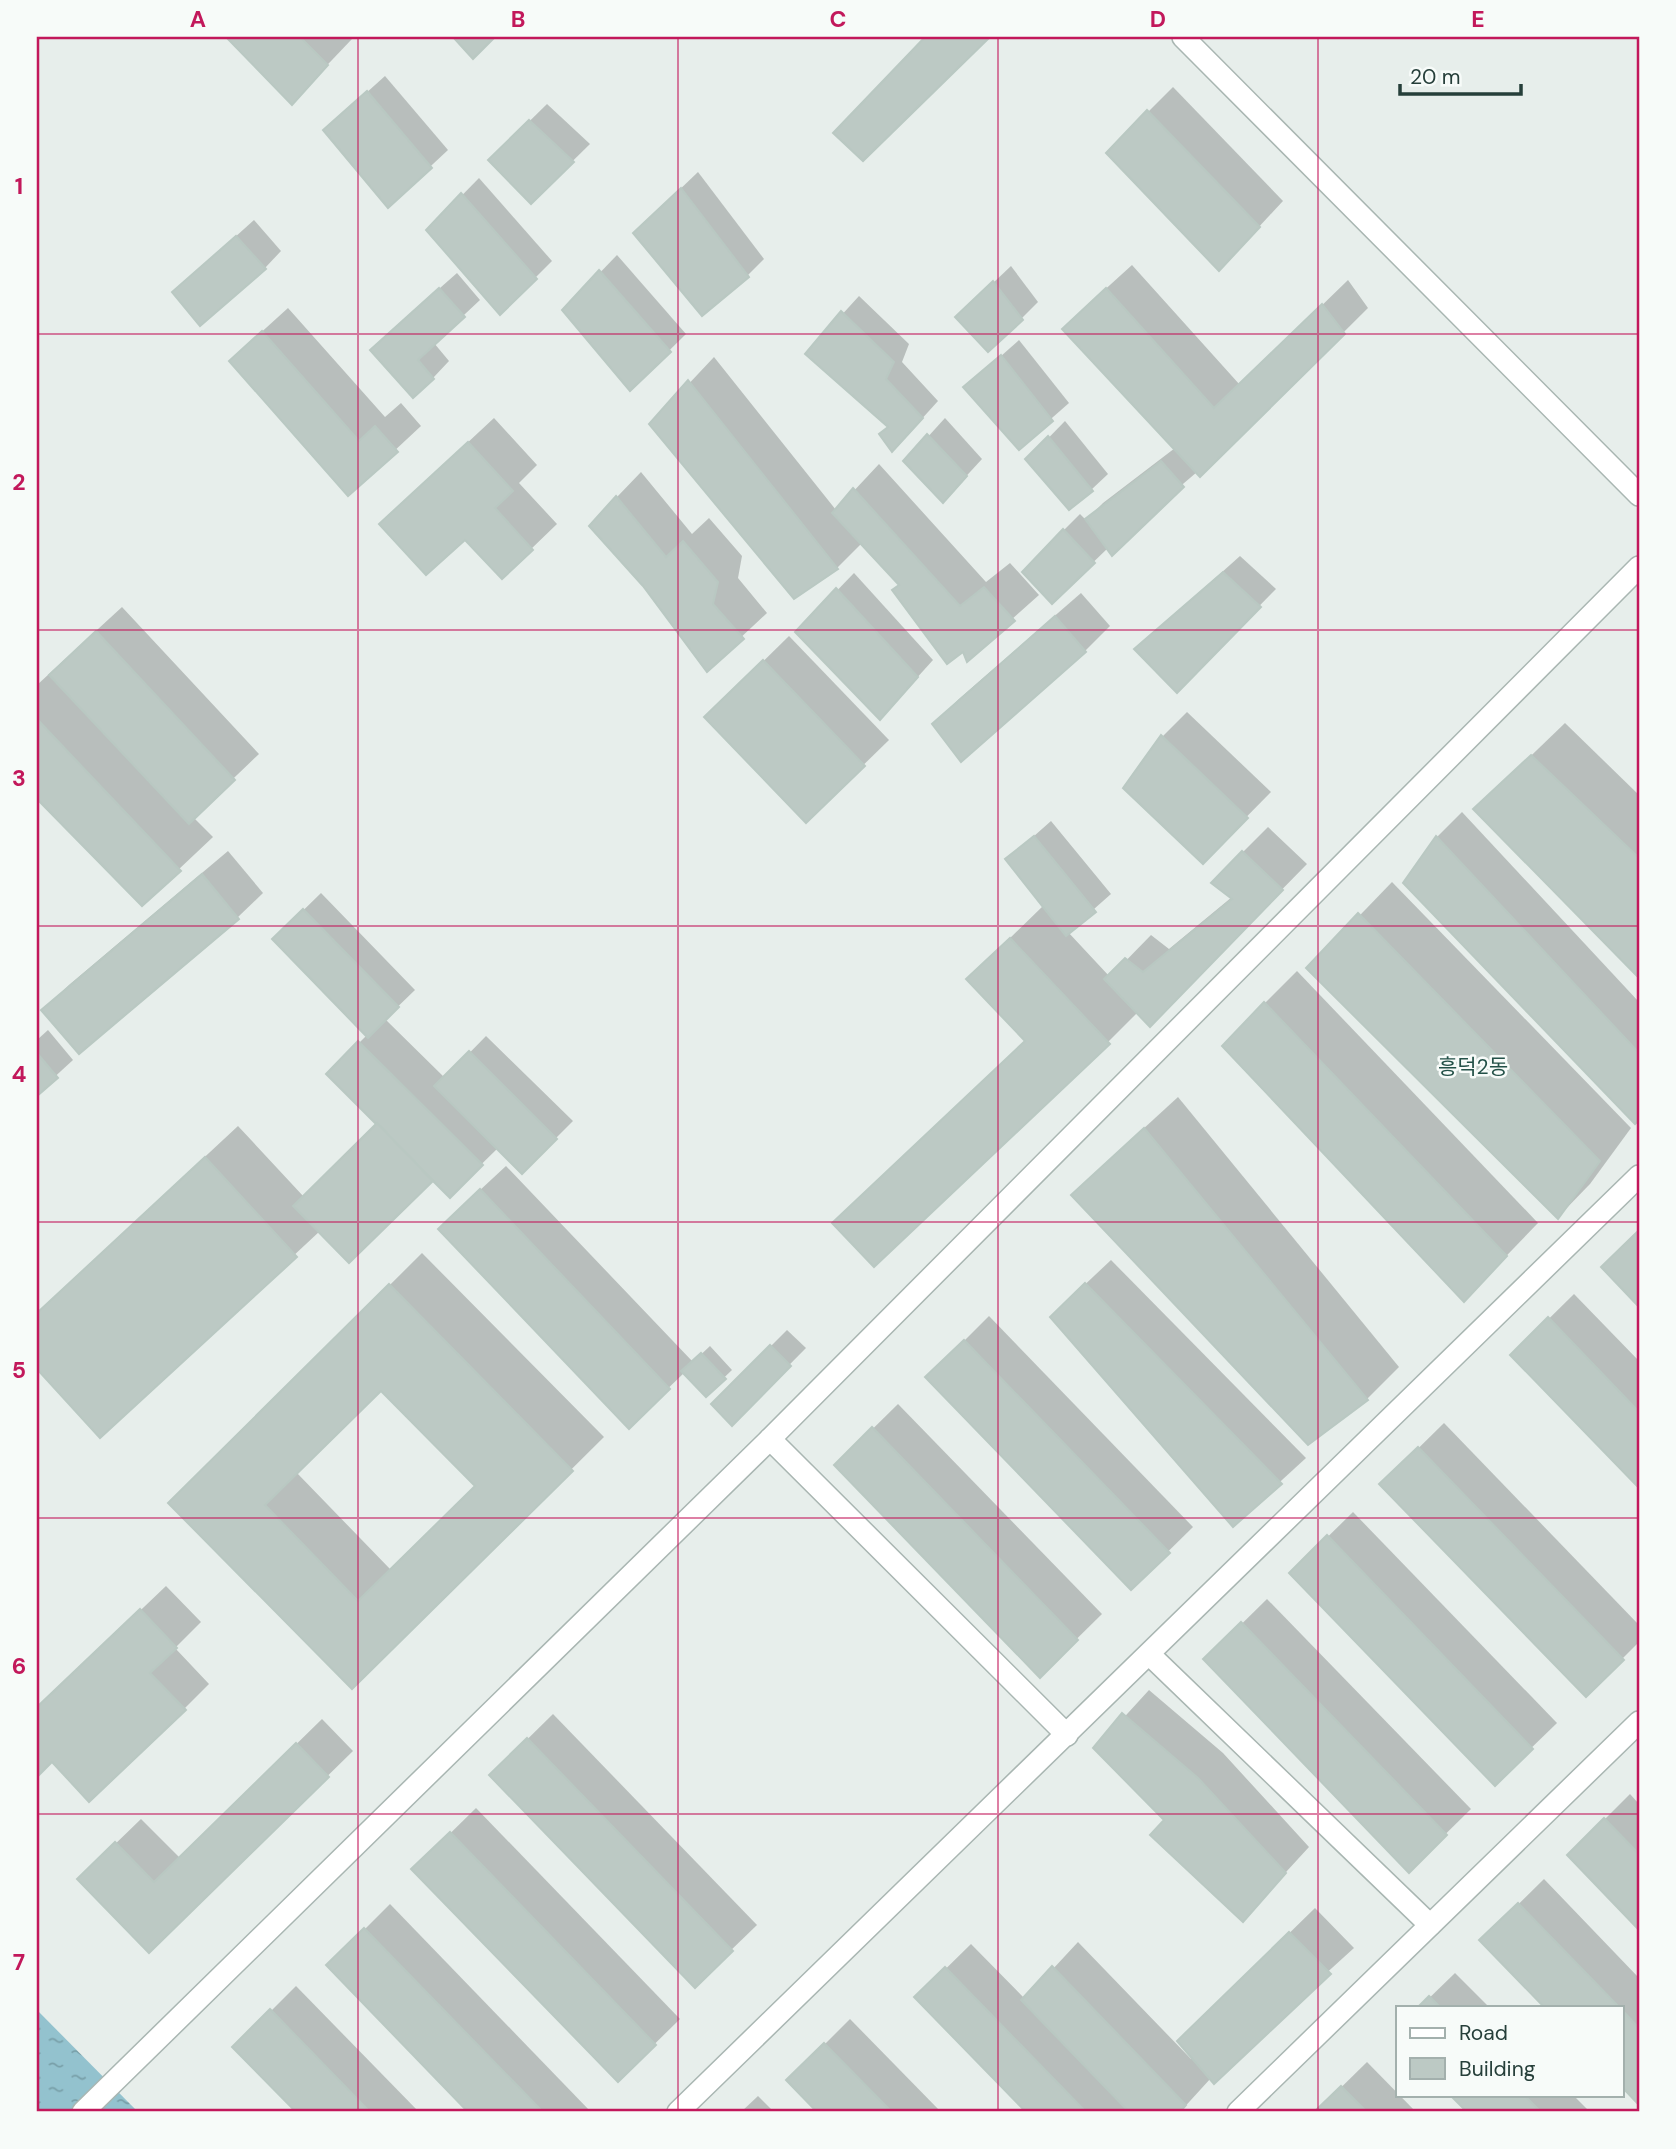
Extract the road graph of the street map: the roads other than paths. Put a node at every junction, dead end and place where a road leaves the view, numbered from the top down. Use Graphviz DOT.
graph roads {
  1 [pos="1183,37"];
  2 [pos="1639,495"];
  3 [pos="1639,567"];
  4 [pos="1639,1176"];
  5 [pos="770,1439"];
  6 [pos="1150,1655"];
  7 [pos="1639,1722"];
  8 [pos="1067,1735"];
  9 [pos="1430,1925"];
  10 [pos="83,2112"];
  11 [pos="678,2112"];
  12 [pos="1238,2112"];
  1 -- 2 [label="street"];
  3 -- 5 [label="street"];
  4 -- 6 [label="street"];
  5 -- 8 [label="street"];
  5 -- 10 [label="street"];
  6 -- 8 [label="street"];
  6 -- 9 [label="street"];
  7 -- 9 [label="street"];
  8 -- 11 [label="street"];
  9 -- 12 [label="street"];
}
